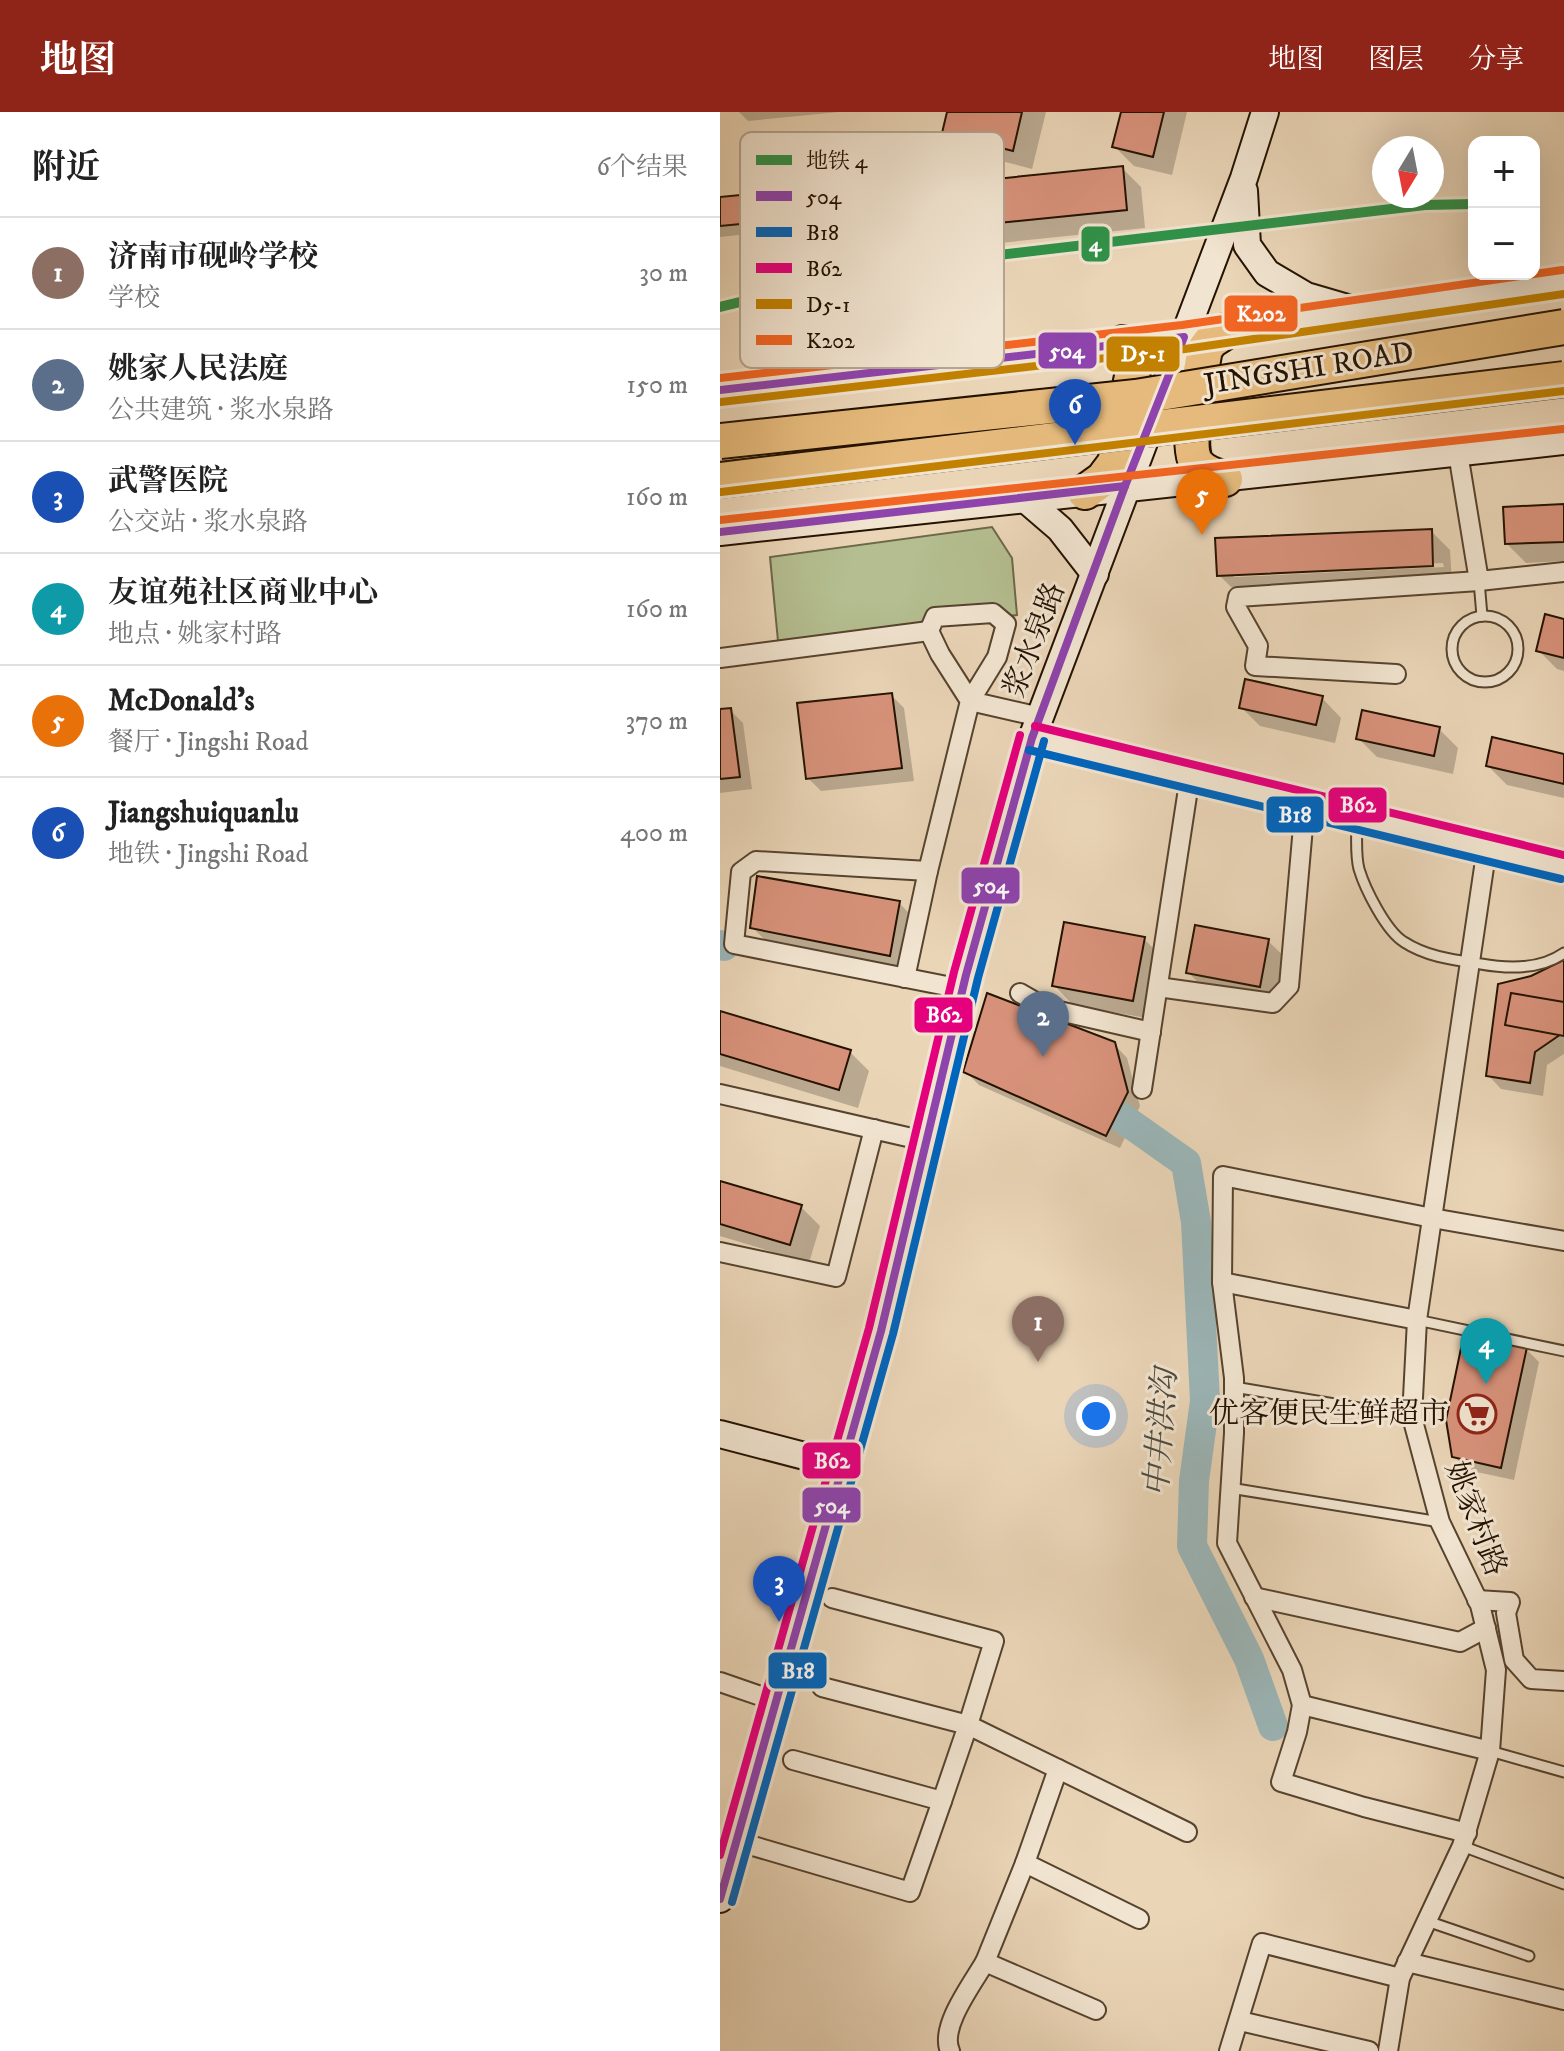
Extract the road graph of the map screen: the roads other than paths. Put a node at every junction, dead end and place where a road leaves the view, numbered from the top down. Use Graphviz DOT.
graph roads {
  1 [pos="1265,112"];
  2 [pos="1244,178"];
  3 [pos="1564,282"];
  4 [pos="1358,311"];
  5 [pos="1564,327"];
  6 [pos="1228,330"];
  7 [pos="1184,337"];
  8 [pos="1123,343"];
  9 [pos="1004,357"];
  10 [pos="909,368"];
  11 [pos="1564,379"];
  12 [pos="720,390"];
  13 [pos="720,441"];
  14 [pos="1564,441"];
  15 [pos="1458,453"];
  16 [pos="1225,479"];
  17 [pos="720,480"];
  18 [pos="1125,486"];
  19 [pos="1085,492"];
  20 [pos="1023,497"];
  21 [pos="720,532"];
  22 [pos="1564,572"];
  23 [pos="1095,574"];
  24 [pos="1479,581"];
  25 [pos="1482,616"];
  26 [pos="929,631"];
  27 [pos="720,658"];
  28 [pos="1396,674"];
  29 [pos="970,701"];
  30 [pos="1036,728"];
  31 [pos="1190,776"];
  32 [pos="1305,804"];
  33 [pos="1357,816"];
  34 [pos="1487,847"];
  35 [pos="1564,867"];
  36 [pos="928,871"];
  37 [pos="1564,953"];
  38 [pos="1470,963"];
  39 [pos="905,978"];
  40 [pos="1158,987"];
  41 [pos="962,989"];
  42 [pos="1020,993"];
  43 [pos="1151,1032"];
  44 [pos="1142,1089"];
  45 [pos="720,1094"];
  46 [pos="874,1129"];
  47 [pos="925,1141"];
  48 [pos="1432,1218"];
  49 [pos="1564,1241"];
  50 [pos="720,1252"];
  51 [pos="1222,1282"];
  52 [pos="1417,1320"];
  53 [pos="1564,1351"];
  54 [pos="1234,1387"];
  55 [pos="1412,1417"];
  56 [pos="720,1434"];
  57 [pos="843,1466"];
  58 [pos="1230,1488"];
  59 [pos="1440,1522"];
  60 [pos="1254,1597"];
  61 [pos="832,1598"];
  62 [pos="1477,1600"];
  63 [pos="1486,1628"];
  64 [pos="1564,1681"];
  65 [pos="720,1682"];
  66 [pos="822,1687"];
  67 [pos="775,1701"];
  68 [pos="1302,1705"];
  69 [pos="968,1725"];
  70 [pos="1490,1751"];
  71 [pos="793,1760"];
  72 [pos="1058,1769"];
  73 [pos="1564,1772"];
  74 [pos="942,1801"];
  75 [pos="1187,1832"];
  76 [pos="1464,1840"];
  77 [pos="736,1841"];
  78 [pos="1025,1863"];
  79 [pos="1564,1884"];
  80 [pos="720,1899"];
  81 [pos="1139,1919"];
  82 [pos="1427,1921"];
  83 [pos="1529,1956"];
  84 [pos="985,1962"];
  85 [pos="1404,1970"];
  86 [pos="1564,2000"];
  87 [pos="1096,2010"];
  88 [pos="1240,2021"];
  89 [pos="950,2051"];
  90 [pos="1229,2051"];
  91 [pos="1369,2051"];
  92 [pos="1388,2051"];
  1 -- 2 [label="main road, 浆水泉路"];
  2 -- 4 [label="main road"];
  2 -- 7 [label="main road, 浆水泉路"];
  3 -- 4 [label="main road, JINGSHI ROAD"];
  4 -- 6 [label="main road, JINGSHI ROAD"];
  5 -- 13 [label="highway, JINGSHI ROAD, bridge"];
  6 -- 7 [label="main road, JINGSHI ROAD"];
  6 -- 16 [label="highway"];
  7 -- 8 [label="main road, JINGSHI ROAD"];
  7 -- 18 [label="main road, 浆水泉路"];
  8 -- 9 [label="main road, JINGSHI ROAD"];
  8 -- 19 [label="highway"];
  10 -- 12 [label="main road, JINGSHI ROAD"];
  11 -- 17 [label="highway, JINGSHI ROAD, bridge"];
  14 -- 15 [label="main road"];
  15 -- 16 [label="main road"];
  15 -- 24 [label="street"];
  16 -- 18 [label="main road"];
  18 -- 19 [label="main road"];
  18 -- 23 [label="main road, 浆水泉路"];
  19 -- 20 [label="main road"];
  20 -- 21 [label="main road"];
  20 -- 23 [label="main road"];
  22 -- 24 [label="street"];
  23 -- 30 [label="main road, 浆水泉路"];
  24 -- 25 [label="lane"];
  24 -- 28 [label="street"];
  25 -- 25 [label="lane"];
  26 -- 27 [label="street"];
  26 -- 29 [label="street"];
  26 -- 29 [label="street"];
  29 -- 30 [label="street"];
  29 -- 36 [label="street"];
  30 -- 31 [label="main road"];
  30 -- 41 [label="main road, 浆水泉路"];
  31 -- 32 [label="main road"];
  31 -- 40 [label="street"];
  32 -- 33 [label="main road"];
  32 -- 40 [label="street"];
  33 -- 34 [label="main road"];
  33 -- 38 [label="lane"];
  34 -- 35 [label="main road"];
  34 -- 38 [label="street, 姚家村路"];
  36 -- 39 [label="street"];
  36 -- 39 [label="street"];
  37 -- 38 [label="lane"];
  38 -- 48 [label="street, 姚家村路"];
  39 -- 41 [label="street"];
  40 -- 43 [label="street"];
  41 -- 47 [label="main road, 浆水泉路"];
  42 -- 43 [label="street"];
  43 -- 44 [label="street"];
  45 -- 46 [label="street"];
  46 -- 47 [label="street"];
  46 -- 50 [label="street"];
  47 -- 57 [label="main road, 浆水泉路"];
  48 -- 49 [label="street"];
  48 -- 51 [label="street"];
  48 -- 52 [label="street, 姚家村路"];
  51 -- 52 [label="street"];
  51 -- 54 [label="street"];
  52 -- 53 [label="lane"];
  52 -- 55 [label="street, 姚家村路"];
  54 -- 55 [label="lane"];
  54 -- 58 [label="street"];
  55 -- 59 [label="street, 姚家村路"];
  56 -- 57 [label="main road"];
  57 -- 67 [label="main road, 浆水泉路"];
  58 -- 59 [label="lane"];
  58 -- 60 [label="street"];
  59 -- 62 [label="street, 姚家村路"];
  60 -- 63 [label="street"];
  60 -- 68 [label="street"];
  61 -- 69 [label="street"];
  62 -- 63 [label="street, 姚家村路"];
  62 -- 64 [label="street"];
  63 -- 70 [label="street, 姚家村路"];
  65 -- 67 [label="street"];
  66 -- 69 [label="street"];
  67 -- 77 [label="main road, 浆水泉路"];
  68 -- 70 [label="street"];
  68 -- 76 [label="street"];
  69 -- 72 [label="street"];
  69 -- 74 [label="street"];
  70 -- 73 [label="lane"];
  70 -- 76 [label="street, 姚家村路"];
  71 -- 74 [label="street"];
  72 -- 75 [label="street"];
  72 -- 78 [label="street"];
  74 -- 77 [label="street"];
  76 -- 79 [label="lane"];
  76 -- 82 [label="street, 姚家村路"];
  77 -- 80 [label="main road, 浆水泉路"];
  78 -- 81 [label="street"];
  78 -- 84 [label="street"];
  82 -- 83 [label="lane"];
  82 -- 85 [label="street, 姚家村路"];
  84 -- 87 [label="street"];
  84 -- 89 [label="street"];
  85 -- 86 [label="street"];
  85 -- 88 [label="street"];
  85 -- 92 [label="street, 姚家村路"];
  88 -- 90 [label="street"];
  88 -- 91 [label="street"];
}
